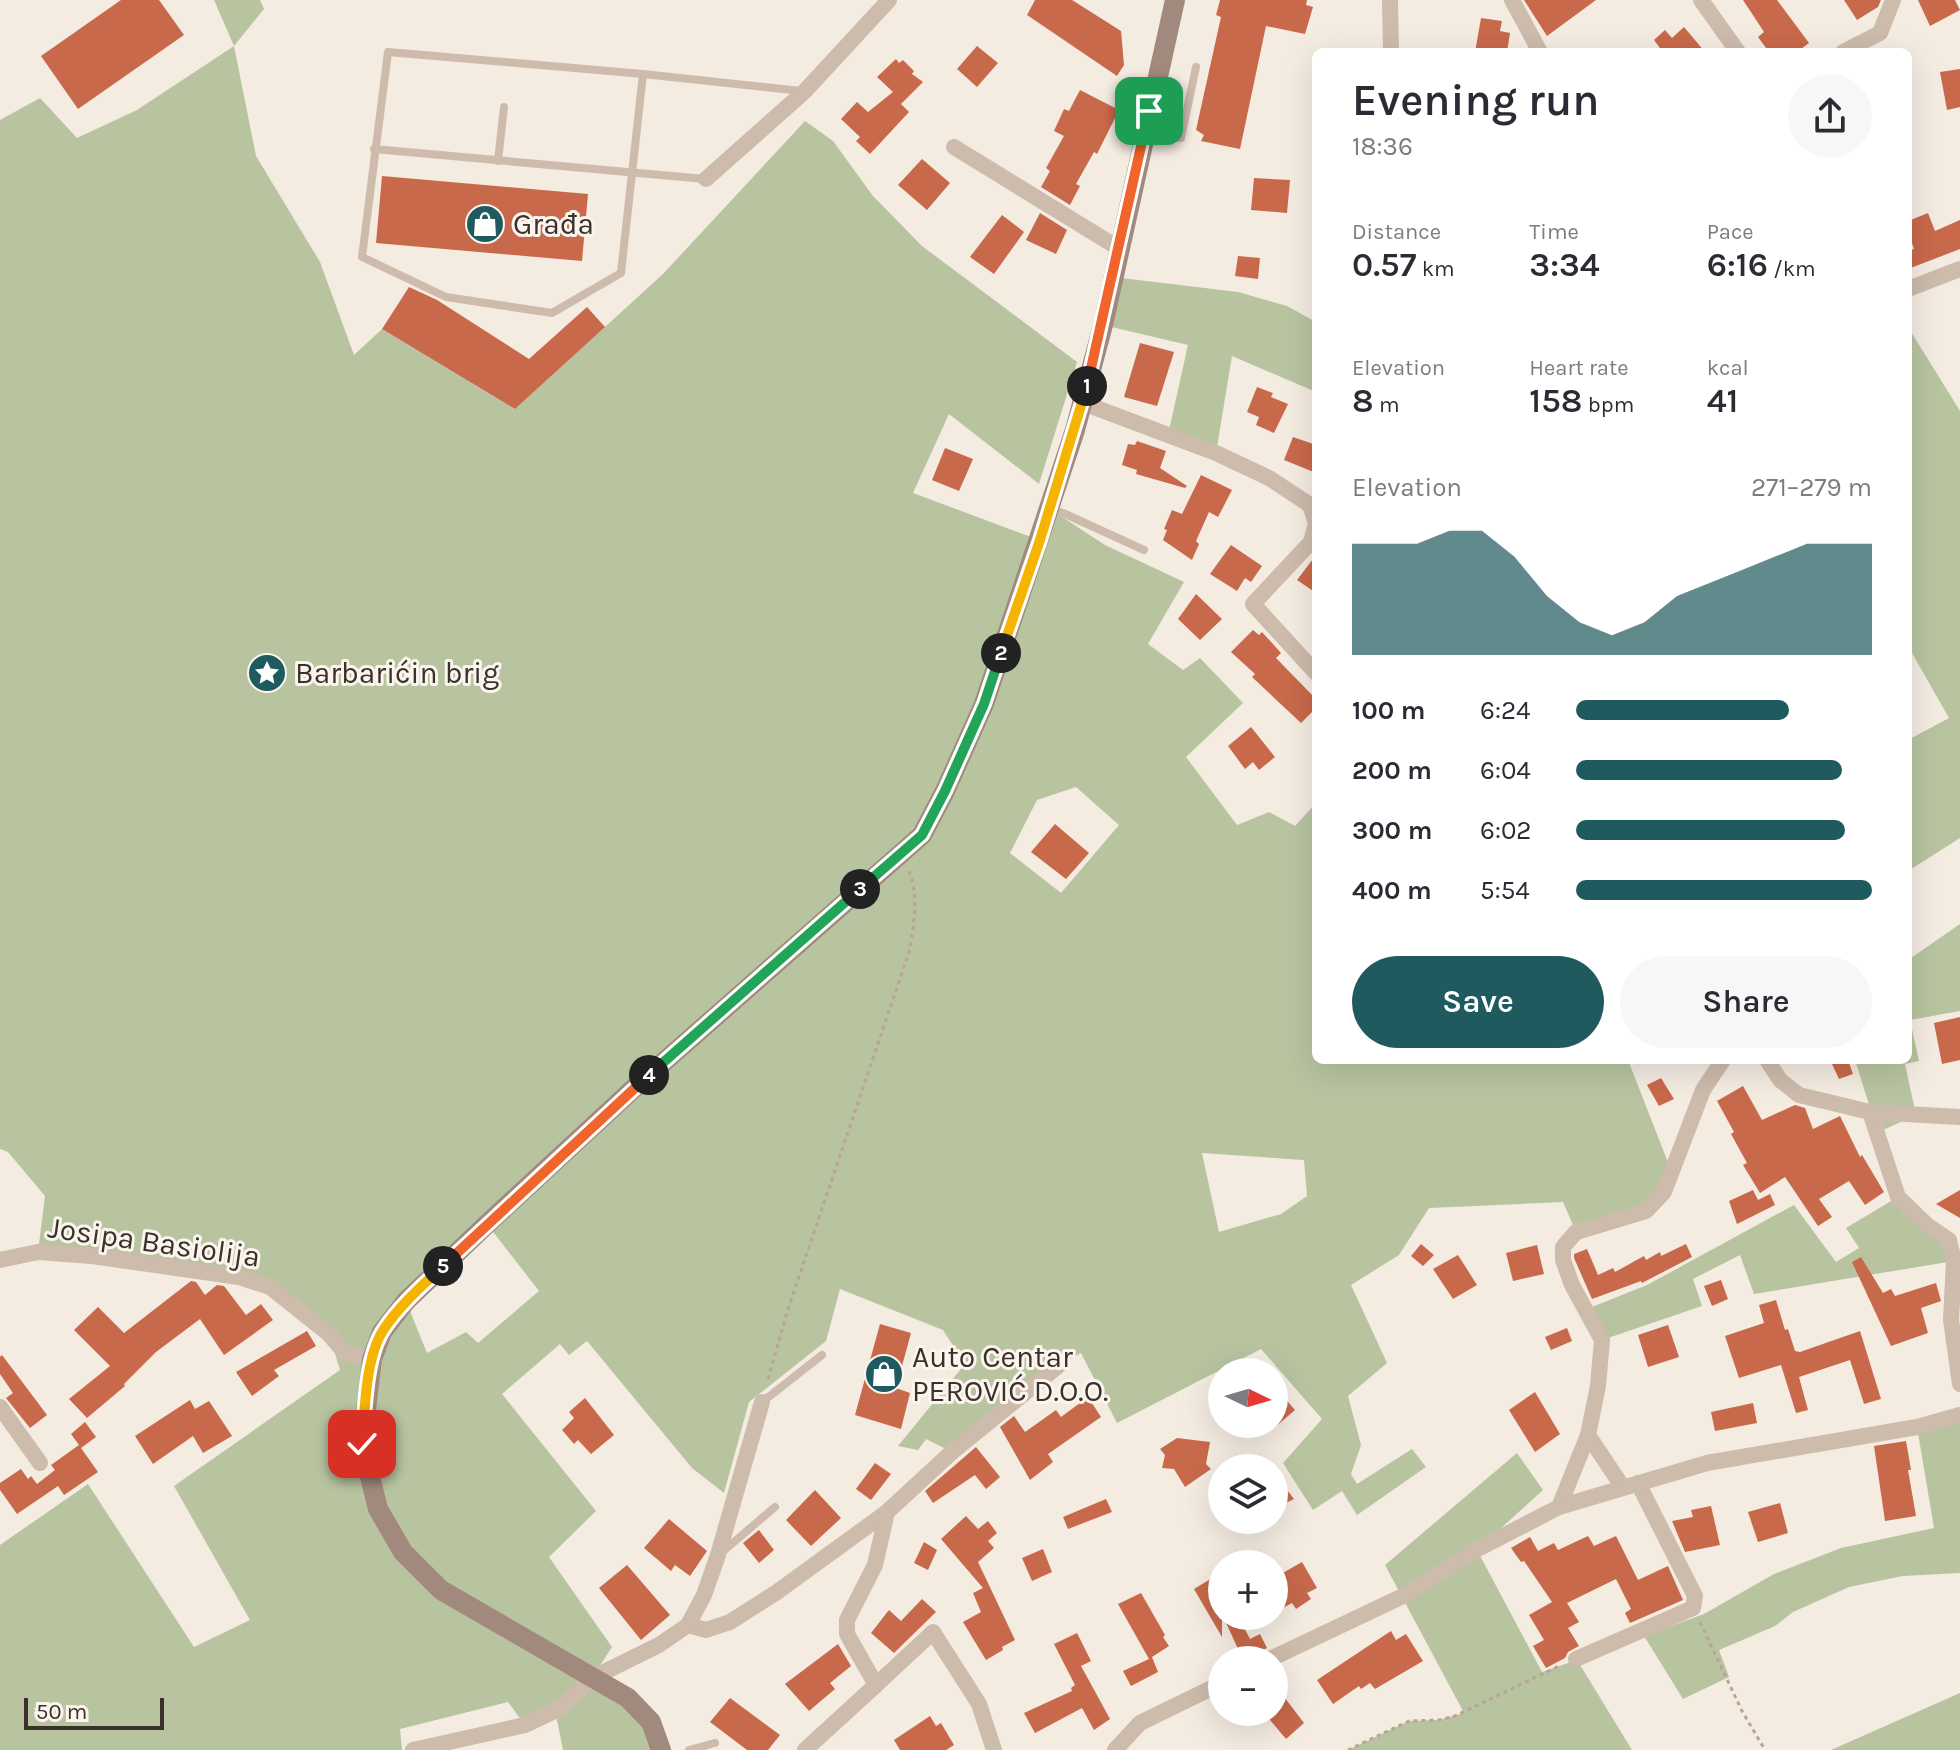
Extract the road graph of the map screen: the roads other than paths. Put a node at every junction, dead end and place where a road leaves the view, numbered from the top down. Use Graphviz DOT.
graph roads {
  1 [pos="889,0"];
  2 [pos="1175,0"];
  3 [pos="1390,0"];
  4 [pos="1512,0"];
  5 [pos="1701,0"];
  6 [pos="1893,0"];
  7 [pos="1391,48"];
  8 [pos="1538,48"];
  9 [pos="1735,48"];
  10 [pos="1851,48"];
  11 [pos="1196,67"];
  12 [pos="643,74"];
  13 [pos="804,92"];
  14 [pos="504,107"];
  15 [pos="1144,132"];
  16 [pos="954,147"];
  17 [pos="374,149"];
  18 [pos="498,161"];
  19 [pos="630,173"];
  20 [pos="706,179"];
  21 [pos="1120,249"];
  22 [pos="1960,269"];
  23 [pos="1912,287"];
  24 [pos="1083,403"];
  25 [pos="1050,509"];
  26 [pos="1312,511"];
  27 [pos="1312,538"];
  28 [pos="1144,550"];
  29 [pos="1312,669"];
  30 [pos="1720,1064"];
  31 [pos="1770,1064"];
  32 [pos="1870,1112"];
  33 [pos="1960,1117"];
  34 [pos="0,1260"];
  35 [pos="822,1355"];
  36 [pos="372,1359"];
  37 [pos="1058,1366"];
  38 [pos="1960,1384"];
  39 [pos="762,1402"];
  40 [pos="0,1407"];
  41 [pos="1960,1415"];
  42 [pos="1588,1435"];
  43 [pos="40,1463"];
  44 [pos="1630,1485"];
  45 [pos="775,1507"];
  46 [pos="1559,1507"];
  47 [pos="887,1512"];
  48 [pos="718,1555"];
  49 [pos="688,1625"];
  50 [pos="1288,1651"];
  51 [pos="1576,1659"];
  52 [pos="592,1678"];
  53 [pos="876,1685"];
  54 [pos="1208,1690"];
  55 [pos="715,1743"];
  56 [pos="413,1750"];
  57 [pos="661,1750"];
  58 [pos="689,1750"];
  59 [pos="805,1750"];
  60 [pos="994,1750"];
  61 [pos="1115,1750"];
  1 -- 13 [label="street"];
  2 -- 15 [label="main road"];
  3 -- 7 [label="street"];
  4 -- 8 [label="street"];
  5 -- 9 [label="street"];
  6 -- 10 [label="street"];
  11 -- 15 [label="lane"];
  12 -- 13 [label="lane"];
  12 -- 17 [label="lane"];
  12 -- 19 [label="lane"];
  13 -- 20 [label="street"];
  14 -- 18 [label="lane"];
  15 -- 21 [label="main road"];
  16 -- 21 [label="street"];
  17 -- 18 [label="lane"];
  17 -- 19 [label="lane"];
  18 -- 19 [label="lane"];
  19 -- 20 [label="lane"];
  21 -- 24 [label="main road"];
  22 -- 23 [label="street"];
  24 -- 25 [label="main road"];
  24 -- 26 [label="street"];
  25 -- 28 [label="lane"];
  25 -- 36 [label="main road"];
  27 -- 29 [label="street"];
  30 -- 42 [label="street"];
  31 -- 32 [label="street"];
  32 -- 33 [label="street"];
  32 -- 38 [label="street"];
  34 -- 36 [label="street, Josipa Basiolija"];
  35 -- 39 [label="lane"];
  36 -- 52 [label="main road"];
  37 -- 47 [label="street"];
  39 -- 48 [label="street"];
  40 -- 43 [label="street"];
  41 -- 44 [label="street"];
  42 -- 44 [label="street"];
  42 -- 46 [label="street"];
  44 -- 46 [label="street"];
  44 -- 51 [label="street"];
  45 -- 48 [label="lane"];
  46 -- 50 [label="street"];
  47 -- 49 [label="street"];
  47 -- 53 [label="street"];
  48 -- 49 [label="street"];
  49 -- 52 [label="street"];
  52 -- 56 [label="street"];
  52 -- 57 [label="main road"];
  53 -- 59 [label="street"];
  53 -- 60 [label="street"];
  54 -- 61 [label="street"];
  55 -- 58 [label="lane"];
}
